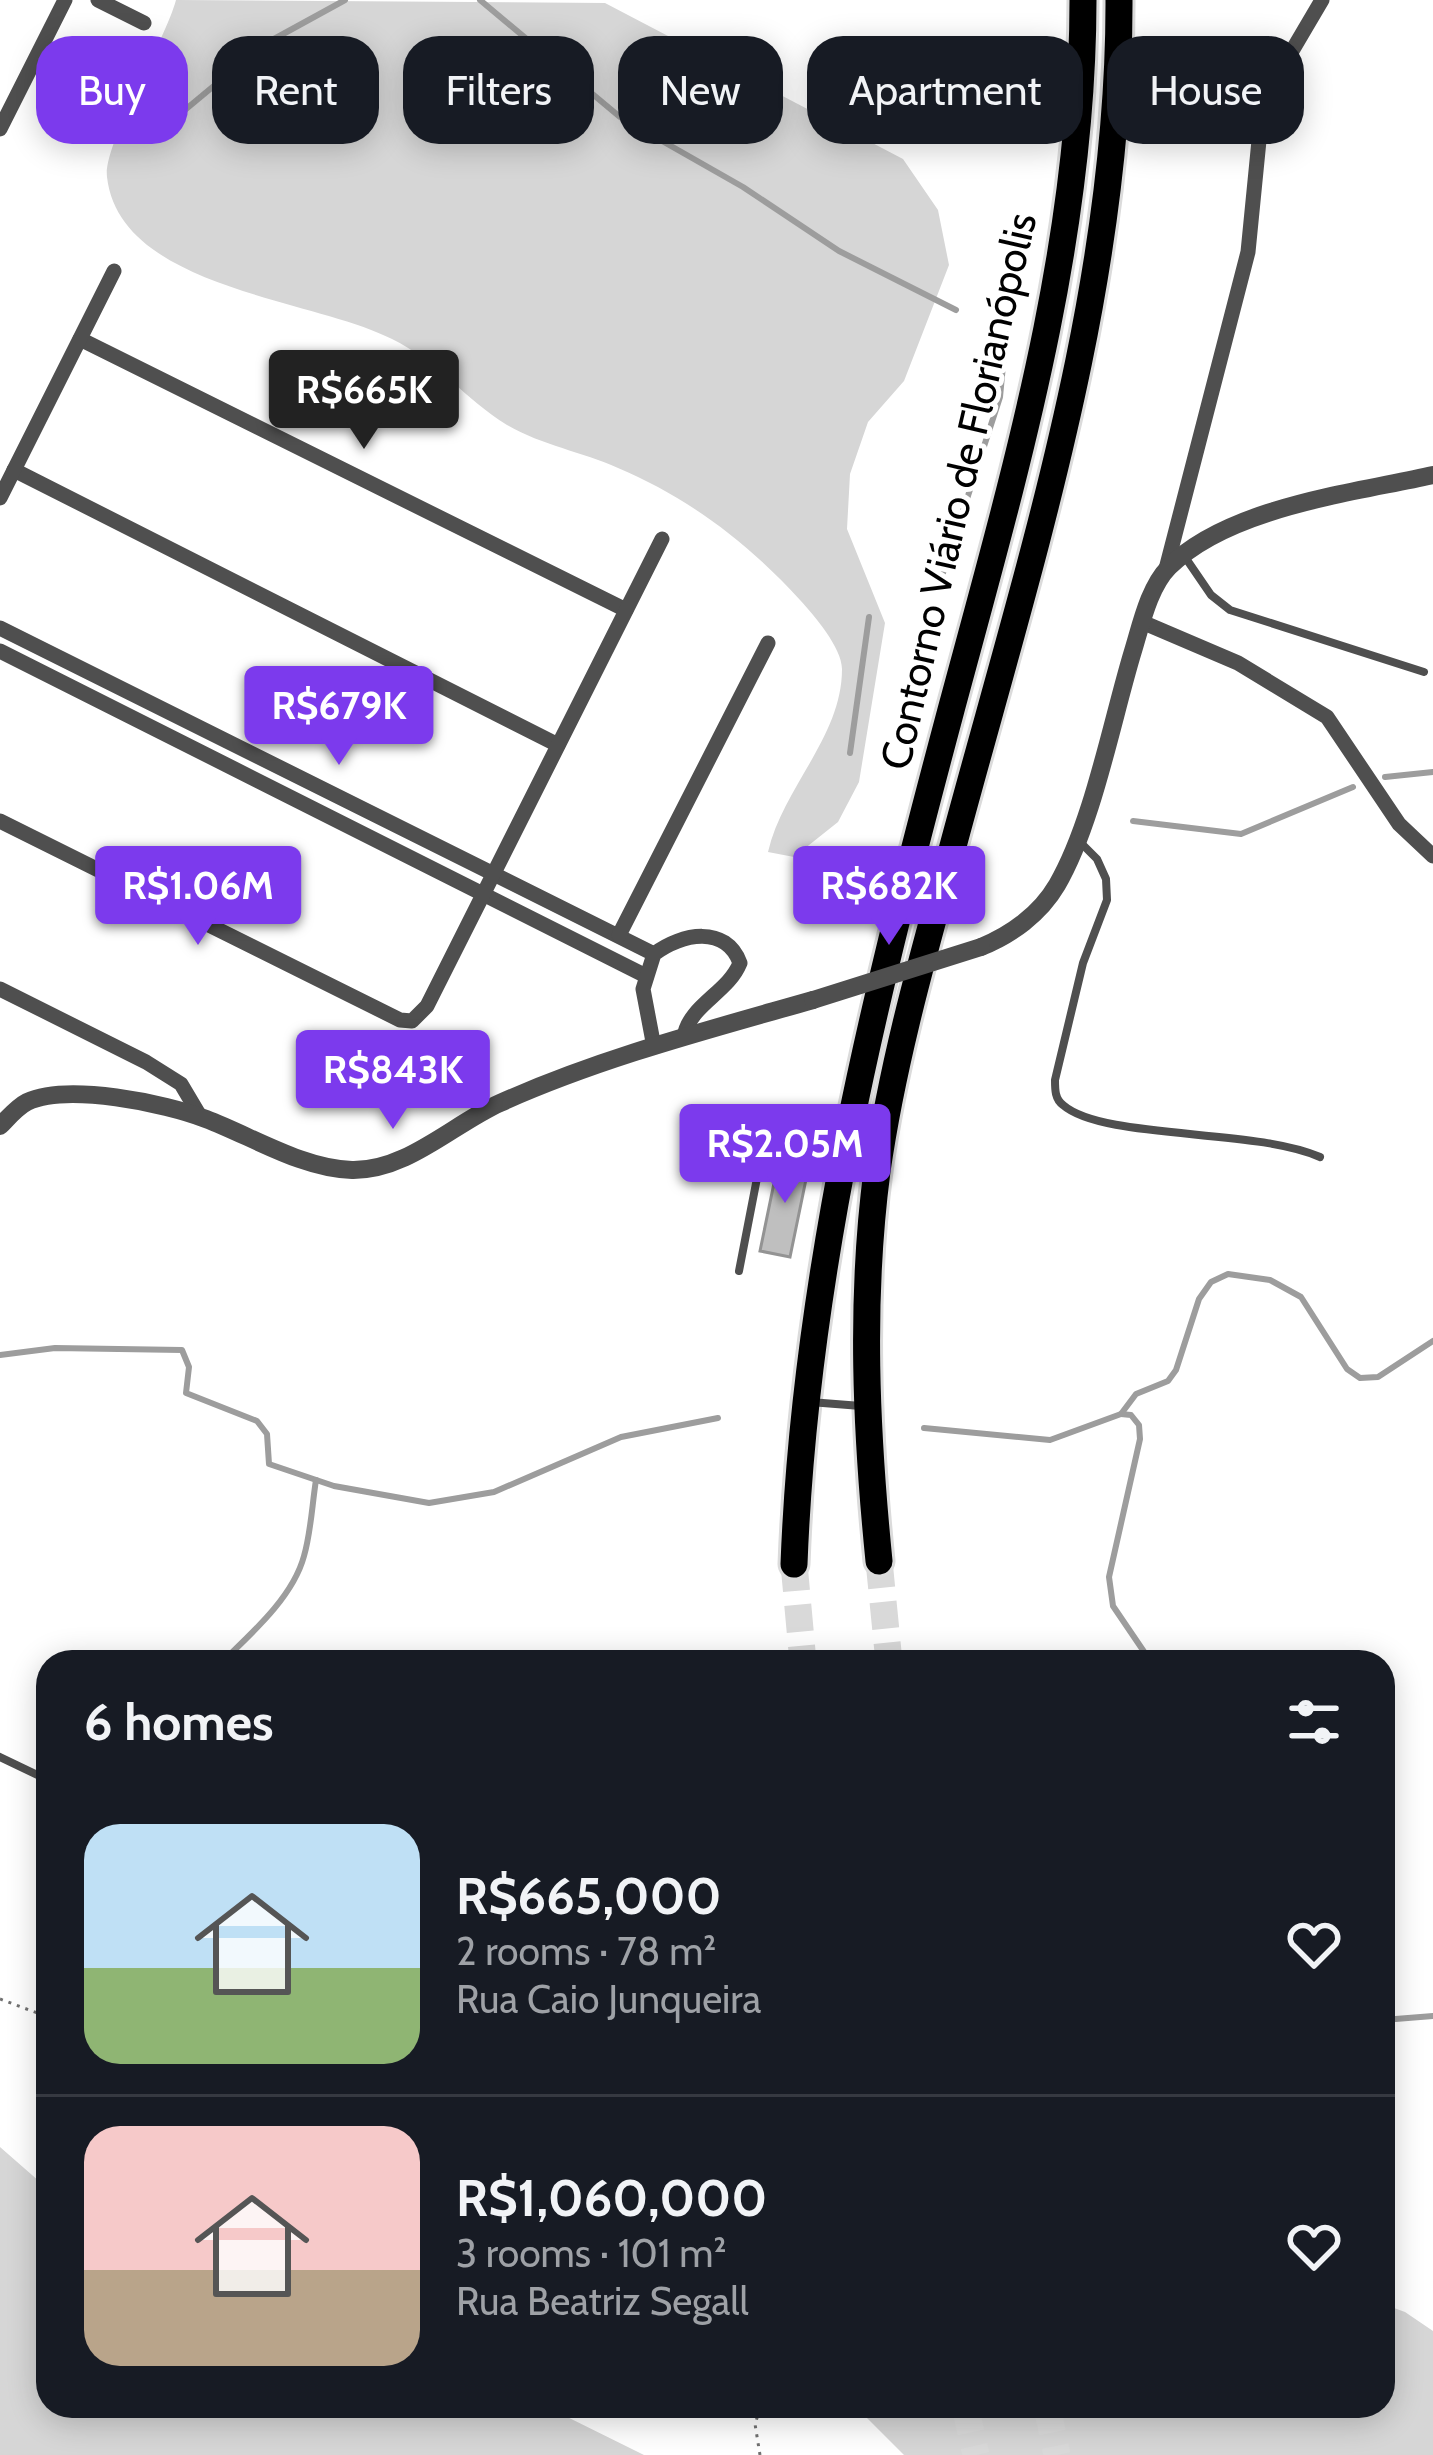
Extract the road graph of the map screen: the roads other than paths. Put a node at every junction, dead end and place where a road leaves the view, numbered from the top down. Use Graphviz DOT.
graph roads {
  1 [pos="65,0"];
  2 [pos="98,0"];
  3 [pos="1083,0"];
  4 [pos="1119,0"];
  5 [pos="1322,0"];
  6 [pos="144,23"];
  7 [pos="0,129"];
  8 [pos="114,271"];
  9 [pos="80,339"];
  10 [pos="14,470"];
  11 [pos="1433,475"];
  12 [pos="0,498"];
  13 [pos="662,539"];
  14 [pos="1184,555"];
  15 [pos="1166,569"];
  16 [pos="626,610"];
  17 [pos="1142,622"];
  18 [pos="0,628"];
  19 [pos="769,643"];
  20 [pos="0,651"];
  21 [pos="1424,672"];
  22 [pos="118,686"];
  23 [pos="109,706"];
  24 [pos="558,746"];
  25 [pos="0,821"];
  26 [pos="1077,839"];
  27 [pos="1433,856"];
  28 [pos="494,874"];
  29 [pos="484,894"];
  30 [pos="619,935"];
  31 [pos="655,954"];
  32 [pos="644,975"];
  33 [pos="0,989"];
  34 [pos="684,1037"];
  35 [pos="654,1047"];
  36 [pos="200,1116"];
  37 [pos="0,1126"];
  38 [pos="845,1138"];
  39 [pos="1321,1157"];
  40 [pos="739,1270"];
  41 [pos="802,1401"];
  42 [pos="867,1407"];
  43 [pos="879,1561"];
  44 [pos="794,1564"];
  45 [pos="0,1756"];
  46 [pos="36,1774"];
  1 -- 7 [label="street"];
  2 -- 6 [label="street"];
  3 -- 38 [label="highway, Contorno Viário de Florianópolis"];
  4 -- 42 [label="highway, Contorno Viário de Florianópolis"];
  5 -- 15 [label="street"];
  8 -- 9 [label="street"];
  9 -- 10 [label="street"];
  9 -- 16 [label="street"];
  10 -- 12 [label="street"];
  10 -- 24 [label="street"];
  11 -- 14 [label="street"];
  13 -- 16 [label="street"];
  14 -- 15 [label="street"];
  14 -- 21 [label="lane"];
  15 -- 17 [label="street"];
  16 -- 24 [label="street"];
  17 -- 26 [label="street"];
  17 -- 27 [label="street"];
  18 -- 22 [label="street"];
  19 -- 30 [label="street"];
  20 -- 23 [label="street"];
  22 -- 23 [label="street"];
  22 -- 28 [label="street"];
  23 -- 29 [label="street"];
  24 -- 28 [label="street"];
  25 -- 29 [label="street"];
  26 -- 34 [label="street, bridge"];
  26 -- 39 [label="lane"];
  28 -- 29 [label="street"];
  28 -- 30 [label="street"];
  29 -- 32 [label="street"];
  30 -- 31 [label="street"];
  31 -- 32 [label="street"];
  31 -- 34 [label="street"];
  32 -- 35 [label="street"];
  33 -- 36 [label="street"];
  34 -- 35 [label="street"];
  35 -- 36 [label="street"];
  36 -- 37 [label="street"];
  38 -- 40 [label="lane"];
  38 -- 41 [label="highway, Contorno Viário de Florianópolis"];
  41 -- 42 [label="lane"];
  41 -- 44 [label="highway, Contorno Viário de Florianópolis"];
  42 -- 43 [label="highway, Contorno Viário de Florianópolis"];
  45 -- 46 [label="lane"];
}
